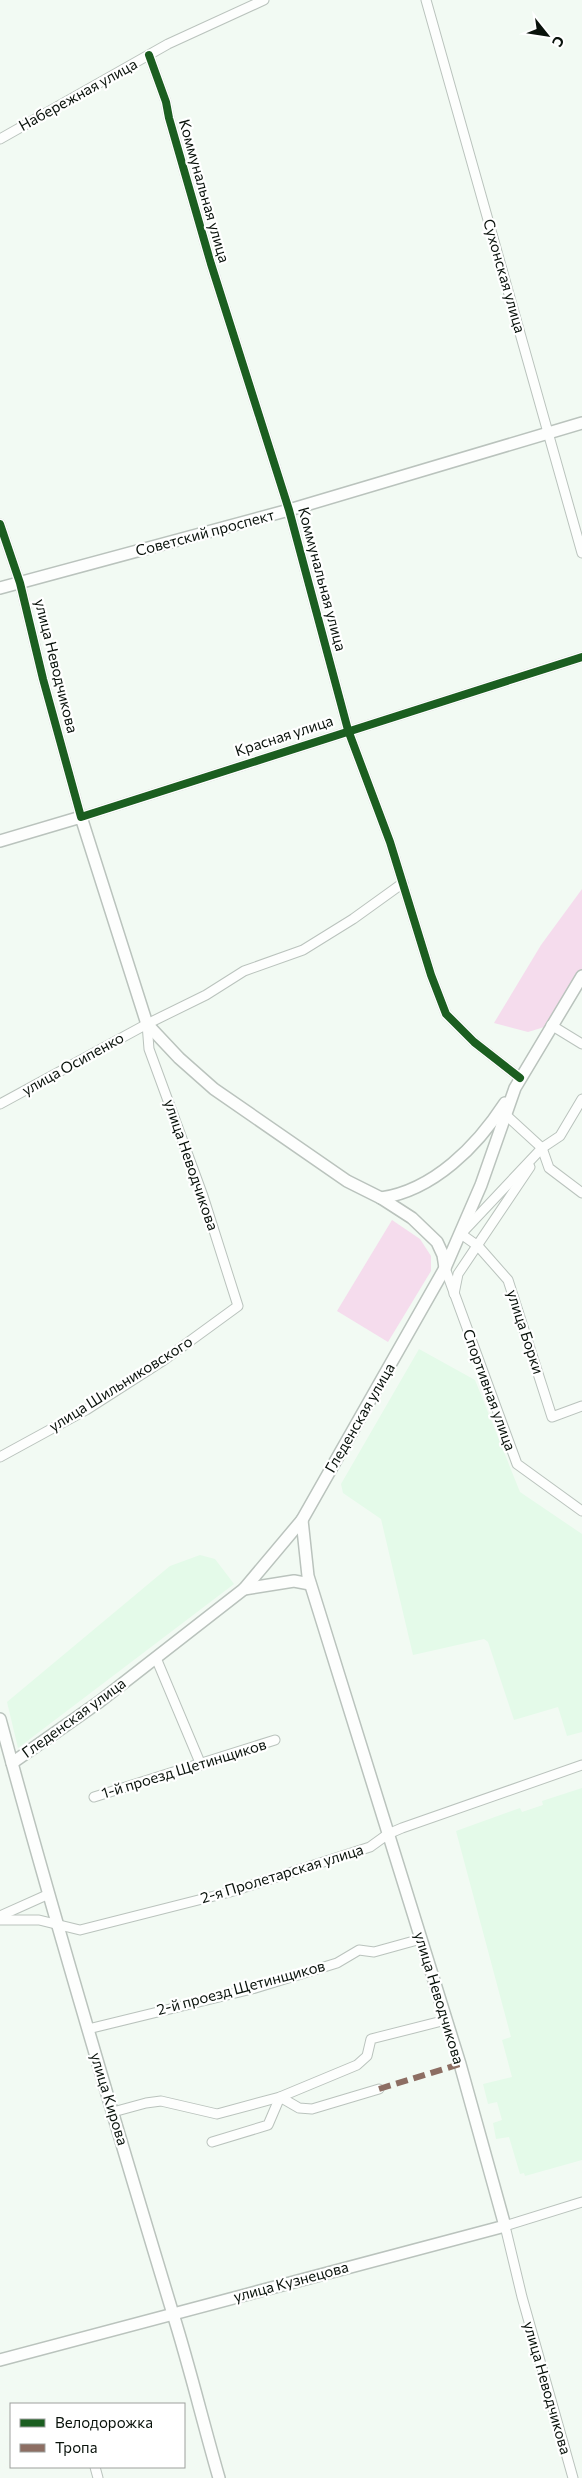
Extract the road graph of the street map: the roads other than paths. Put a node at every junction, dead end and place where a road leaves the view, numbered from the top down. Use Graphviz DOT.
graph roads {
  1 [pos="264,0"];
  2 [pos="426,0"];
  3 [pos="149,55"];
  4 [pos="0,139"];
  5 [pos="582,423"];
  6 [pos="549,434"];
  7 [pos="289,510"];
  8 [pos="0,524"];
  9 [pos="582,552"];
  10 [pos="20,583"];
  11 [pos="0,588"];
  12 [pos="582,657"];
  13 [pos="348,730"];
  14 [pos="82,817"];
  15 [pos="0,841"];
  16 [pos="403,883"];
  17 [pos="582,976"];
  18 [pos="147,1024"];
  19 [pos="551,1025"];
  20 [pos="582,1044"];
  21 [pos="518,1083"];
  22 [pos="582,1098"];
  23 [pos="0,1104"];
  24 [pos="506,1115"];
  25 [pos="542,1148"];
  26 [pos="582,1192"];
  27 [pos="381,1198"];
  28 [pos="461,1234"];
  29 [pos="478,1246"];
  30 [pos="445,1268"];
  31 [pos="454,1295"];
  32 [pos="238,1306"];
  33 [pos="582,1406"];
  34 [pos="0,1457"];
  35 [pos="582,1512"];
  36 [pos="302,1520"];
  37 [pos="310,1584"];
  38 [pos="244,1589"];
  39 [pos="156,1658"];
  40 [pos="0,1720"];
  41 [pos="275,1740"];
  42 [pos="12,1763"];
  43 [pos="201,1765"];
  44 [pos="582,1765"];
  45 [pos="94,1797"];
  46 [pos="388,1834"];
  47 [pos="49,1894"];
  48 [pos="0,1916"];
  49 [pos="0,1920"];
  50 [pos="58,1925"];
  51 [pos="421,1939"];
  52 [pos="446,2020"];
  53 [pos="88,2029"];
  54 [pos="378,2089"];
  55 [pos="280,2097"];
  56 [pos="113,2112"];
  57 [pos="212,2142"];
  58 [pos="582,2202"];
  59 [pos="505,2226"];
  60 [pos="173,2313"];
  61 [pos="0,2360"];
  62 [pos="219,2478"];
  63 [pos="572,2478"];
  1 -- 3 [label="street, Набережная улица"];
  2 -- 6 [label="street, Сухонская улица"];
  3 -- 4 [label="street, Набережная улица"];
  3 -- 7 [label="street, Коммунальная улица"];
  5 -- 6 [label="main road, Советский проспект"];
  6 -- 7 [label="main road, Советский проспект"];
  6 -- 9 [label="street, Сухонская улица"];
  7 -- 10 [label="main road, Советский проспект"];
  7 -- 13 [label="street, Коммунальная улица"];
  8 -- 10 [label="street, улица Неводчикова"];
  10 -- 11 [label="main road, Советский проспект"];
  10 -- 14 [label="street, улица Неводчикова"];
  12 -- 13 [label="street, Красная улица"];
  13 -- 14 [label="street, Красная улица"];
  13 -- 16 [label="street, Коммунальная улица"];
  14 -- 15 [label="main road, Красная улица"];
  14 -- 18 [label="main road, улица Неводчикова"];
  16 -- 18 [label="street, улица Осипенко"];
  16 -- 21 [label="street, Коммунальная улица"];
  17 -- 19 [label="main road, Гледенская улица"];
  18 -- 23 [label="street, улица Осипенко"];
  18 -- 27 [label="main road, улица Неводчикова"];
  18 -- 32 [label="street, улица Неводчикова"];
  19 -- 20 [label="street"];
  19 -- 21 [label="main road, Гледенская улица"];
  21 -- 24 [label="main road, Гледенская улица"];
  21 -- 27 [label="main road"];
  22 -- 25 [label="street"];
  24 -- 25 [label="street"];
  24 -- 28 [label="main road, Гледенская улица"];
  25 -- 26 [label="street"];
  25 -- 28 [label="street"];
  25 -- 29 [label="street"];
  27 -- 30 [label="main road, улица Неводчикова"];
  28 -- 29 [label="street, улица Борки"];
  28 -- 30 [label="main road, Гледенская улица"];
  29 -- 31 [label="street"];
  29 -- 33 [label="street, улица Борки"];
  30 -- 31 [label="street, Спортивная улица"];
  30 -- 36 [label="main road, Гледенская улица"];
  31 -- 35 [label="street, Спортивная улица"];
  32 -- 34 [label="street, улица Шильниковского"];
  36 -- 37 [label="main road, улица Неводчикова"];
  36 -- 38 [label="main road, Гледенская улица"];
  37 -- 38 [label="main road"];
  37 -- 46 [label="main road, улица Неводчикова"];
  38 -- 39 [label="main road, Гледенская улица"];
  39 -- 42 [label="main road, Гледенская улица"];
  39 -- 43 [label="street"];
  40 -- 42 [label="main road, улица Кирова"];
  41 -- 43 [label="street, 1-й проезд Щетинщиков"];
  42 -- 47 [label="main road, улица Кирова"];
  43 -- 45 [label="street, 1-й проезд Щетинщиков"];
  44 -- 46 [label="street, 2-я Пролетарская улица"];
  46 -- 50 [label="street, 2-я Пролетарская улица"];
  46 -- 51 [label="main road, улица Неводчикова"];
  47 -- 48 [label="street"];
  47 -- 50 [label="main road, улица Кирова"];
  49 -- 50 [label="street, 2-я Пролетарская улица"];
  50 -- 53 [label="main road, улица Кирова"];
  51 -- 52 [label="main road, улица Неводчикова"];
  51 -- 53 [label="street, 2-й проезд Щетинщиков"];
  52 -- 55 [label="street"];
  52 -- 59 [label="main road, улица Неводчикова"];
  53 -- 56 [label="main road, улица Кирова"];
  54 -- 55 [label="street"];
  55 -- 56 [label="street"];
  55 -- 57 [label="street"];
  56 -- 60 [label="main road, улица Кирова"];
  58 -- 59 [label="street, улица Кузнецова"];
  59 -- 60 [label="main road, улица Кузнецова"];
  59 -- 63 [label="street, улица Неводчикова"];
  60 -- 61 [label="main road, улица Кузнецова"];
  60 -- 62 [label="main road, улица Кирова"];
}
